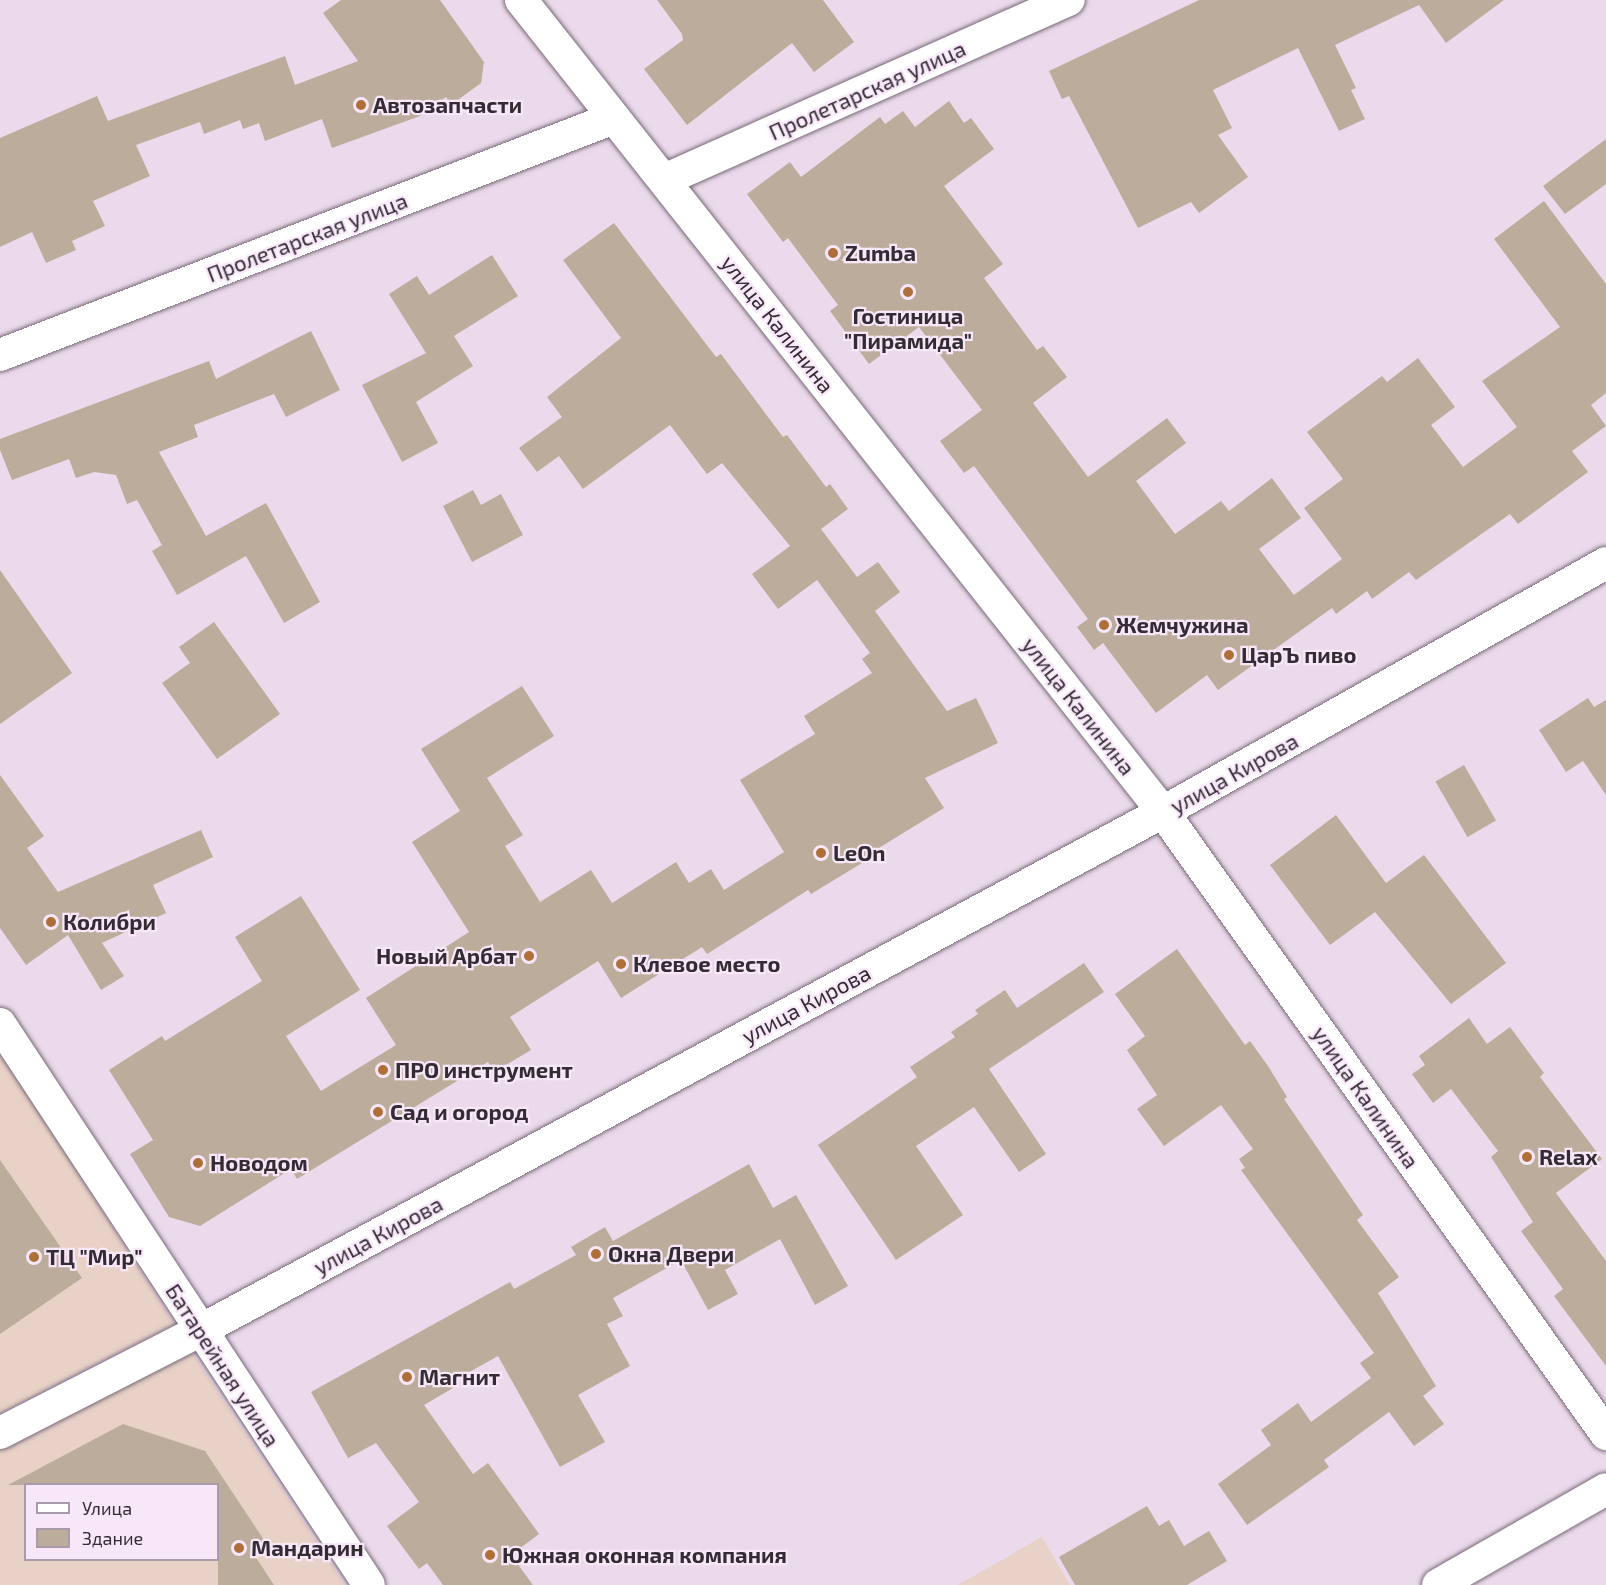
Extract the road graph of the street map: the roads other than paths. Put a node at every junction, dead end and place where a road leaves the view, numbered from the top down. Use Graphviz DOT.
graph roads {
  1 [pos="521,0"];
  2 [pos="1069,0"];
  3 [pos="614,118"];
  4 [pos="664,180"];
  5 [pos="0,355"];
  6 [pos="1606,563"];
  7 [pos="1163,812"];
  8 [pos="0,1024"];
  9 [pos="201,1330"];
  10 [pos="0,1433"];
  11 [pos="1606,1434"];
  12 [pos="1606,1489"];
  13 [pos="369,1585"];
  14 [pos="1438,1585"];
  1 -- 3 [label="street, улица Калинина"];
  2 -- 4 [label="street, Пролетарская улица"];
  3 -- 4 [label="street, улица Калинина"];
  3 -- 5 [label="street, Пролетарская улица"];
  4 -- 7 [label="street, улица Калинина"];
  6 -- 7 [label="street, улица Кирова"];
  7 -- 9 [label="street, улица Кирова"];
  7 -- 11 [label="street, улица Калинина"];
  8 -- 9 [label="street, Батарейная улица"];
  9 -- 10 [label="street, улица Кирова"];
  9 -- 13 [label="street, Батарейная улица"];
  12 -- 14 [label="street"];
}
